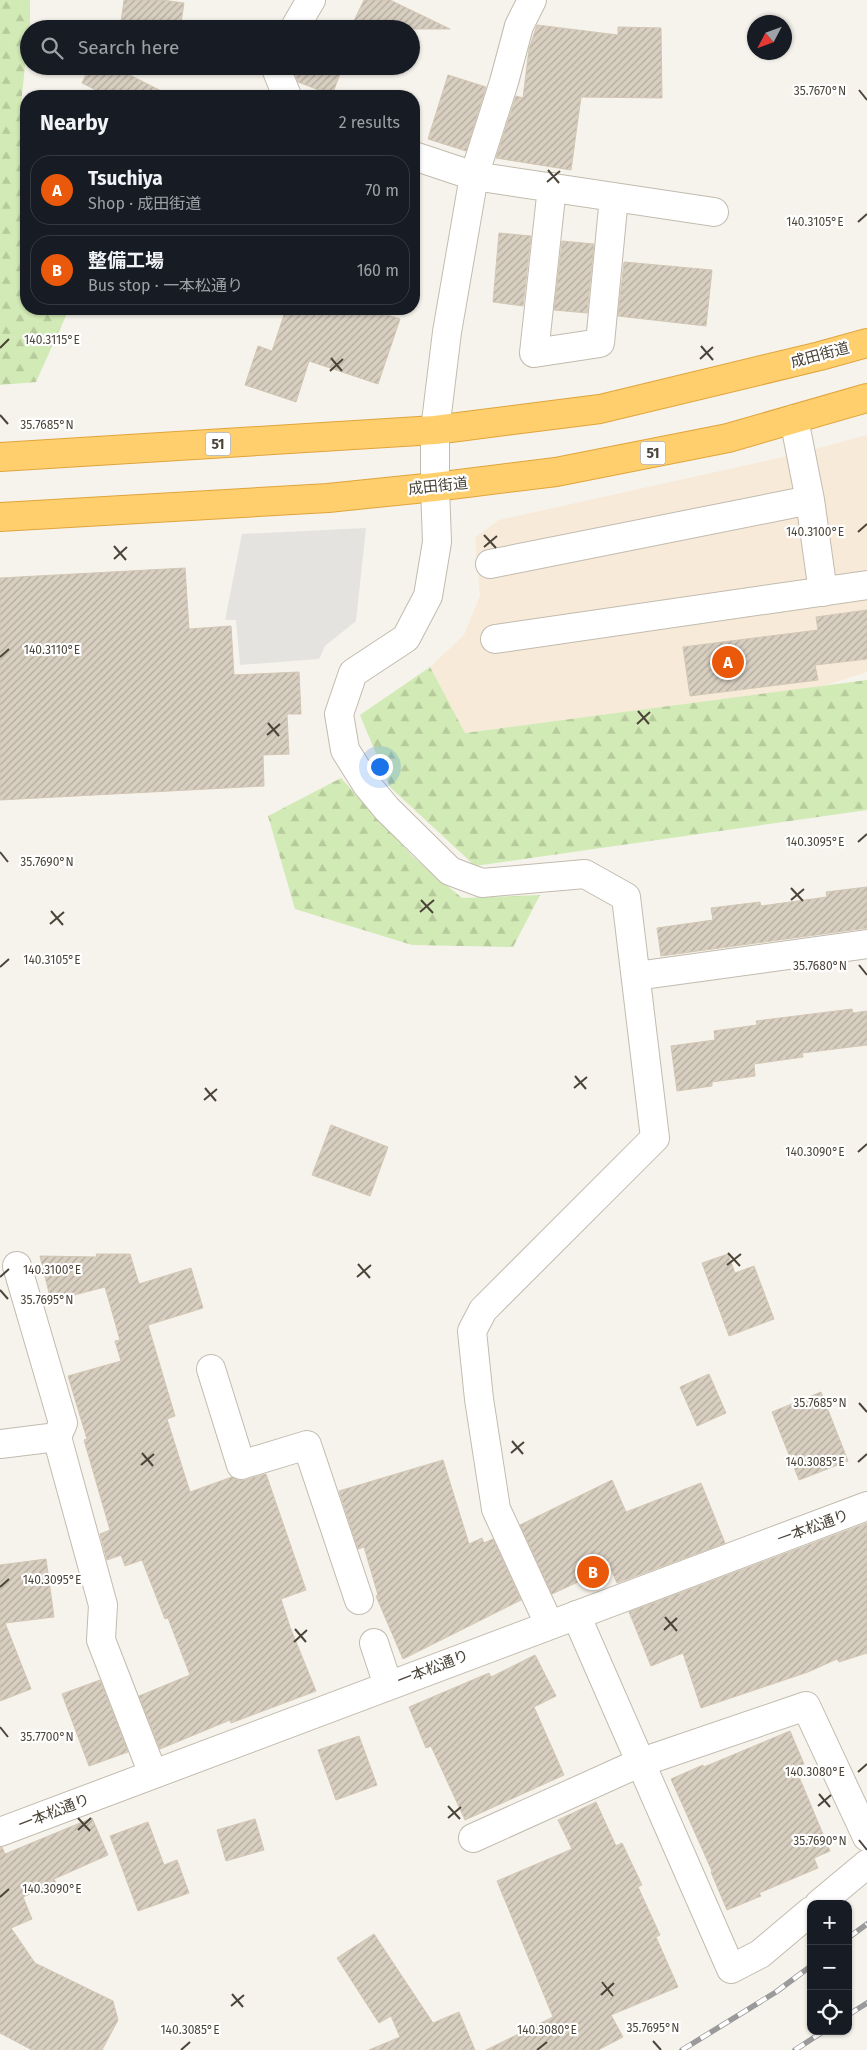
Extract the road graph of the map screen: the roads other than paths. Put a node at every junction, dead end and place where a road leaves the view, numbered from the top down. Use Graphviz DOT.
graph roads {
  1 [pos="311,0"];
  2 [pos="532,0"];
  3 [pos="299,20"];
  4 [pos="279,75"];
  5 [pos="285,90"];
  6 [pos="420,158"];
  7 [pos="474,176"];
  8 [pos="552,187"];
  9 [pos="614,197"];
  10 [pos="714,212"];
  11 [pos="867,342"];
  12 [pos="867,398"];
  13 [pos="794,419"];
  14 [pos="436,430"];
  15 [pos="0,457"];
  16 [pos="435,487"];
  17 [pos="810,500"];
  18 [pos="0,517"];
  19 [pos="490,564"];
  20 [pos="867,585"];
  21 [pos="823,592"];
  22 [pos="495,639"];
  23 [pos="867,944"];
  24 [pos="636,976"];
  25 [pos="17,1266"];
  26 [pos="211,1370"];
  27 [pos="56,1437"];
  28 [pos="0,1444"];
  29 [pos="867,1506"];
  30 [pos="359,1600"];
  31 [pos="576,1615"];
  32 [pos="549,1624"];
  33 [pos="374,1643"];
  34 [pos="388,1685"];
  35 [pos="639,1763"];
  36 [pos="153,1774"];
  37 [pos="0,1832"];
  38 [pos="867,1837"];
  39 [pos="473,1838"];
  40 [pos="867,1864"];
  41 [pos="825,1900"];
  42 [pos="807,1914"];
  1 -- 3 [label="street"];
  2 -- 7 [label="street"];
  4 -- 5 [label="street"];
  6 -- 7 [label="street"];
  7 -- 8 [label="street"];
  7 -- 14 [label="street"];
  8 -- 9 [label="street"];
  8 -- 9 [label="street"];
  9 -- 10 [label="street"];
  11 -- 14 [label="highway, 成田街道 / 51"];
  12 -- 13 [label="highway, 成田街道 / 51"];
  13 -- 16 [label="highway, 成田街道 / 51"];
  13 -- 17 [label="street"];
  14 -- 15 [label="highway, 成田街道 / 51"];
  14 -- 16 [label="street"];
  16 -- 18 [label="highway, 成田街道 / 51"];
  16 -- 24 [label="street"];
  17 -- 19 [label="street"];
  17 -- 21 [label="street"];
  20 -- 21 [label="street"];
  21 -- 22 [label="street"];
  23 -- 24 [label="street"];
  24 -- 32 [label="street"];
  25 -- 27 [label="street"];
  26 -- 30 [label="street"];
  27 -- 28 [label="street"];
  27 -- 36 [label="street"];
  29 -- 31 [label="street, 一本松通り"];
  31 -- 32 [label="street, 一本松通り"];
  31 -- 35 [label="street"];
  32 -- 34 [label="street, 一本松通り"];
  33 -- 34 [label="street"];
  34 -- 36 [label="street, 一本松通り"];
  35 -- 38 [label="street"];
  35 -- 39 [label="street"];
  35 -- 42 [label="street"];
  36 -- 37 [label="street, 一本松通り"];
  40 -- 41 [label="street"];
}
